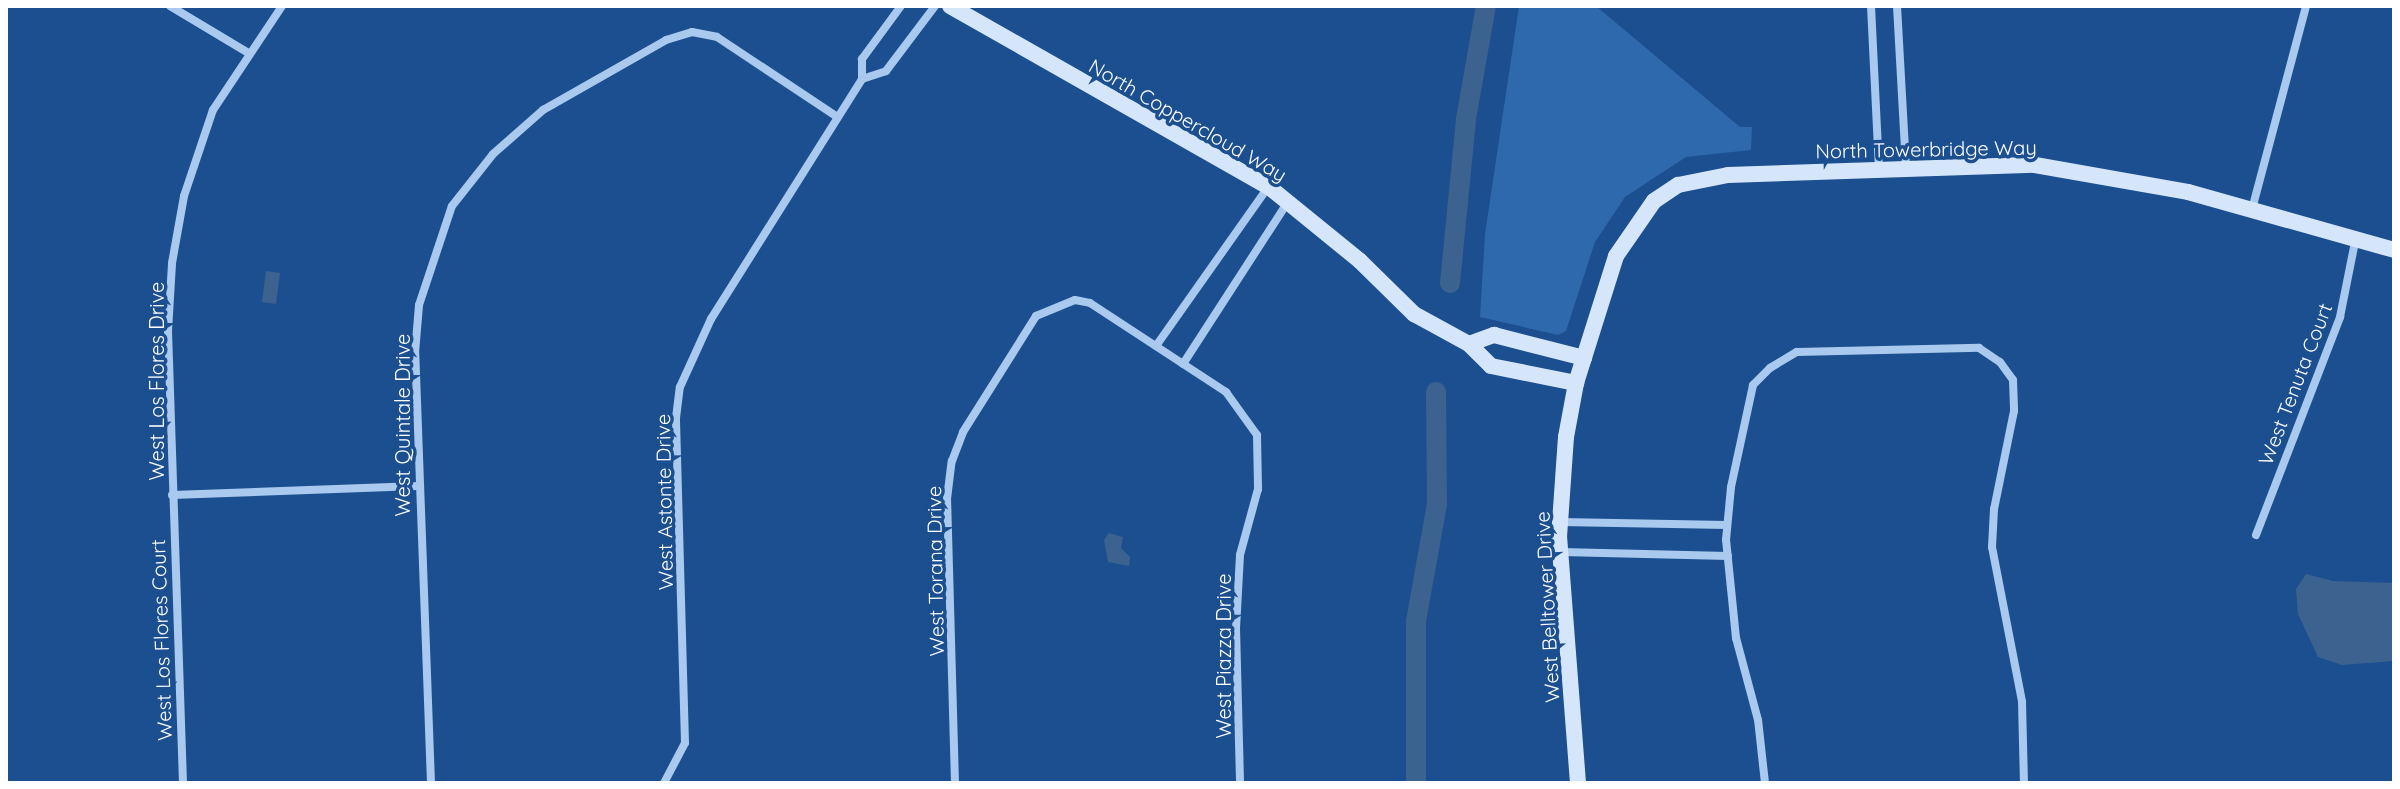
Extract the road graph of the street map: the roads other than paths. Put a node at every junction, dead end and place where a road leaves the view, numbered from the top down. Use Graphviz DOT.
graph roads {
  1 [pos="170,6"];
  2 [pos="282,6"];
  3 [pos="901,6"];
  4 [pos="935,6"];
  5 [pos="950,6"];
  6 [pos="1871,6"];
  7 [pos="1897,6"];
  8 [pos="2306,6"];
  9 [pos="247,52"];
  10 [pos="862,79"];
  11 [pos="836,116"];
  12 [pos="1906,168"];
  13 [pos="1879,169"];
  14 [pos="1269,187"];
  15 [pos="1288,202"];
  16 [pos="2250,214"];
  17 [pos="2355,242"];
  18 [pos="2394,250"];
  19 [pos="1469,344"];
  20 [pos="1156,346"];
  21 [pos="1584,358"];
  22 [pos="1183,364"];
  23 [pos="1576,383"];
  24 [pos="418,486"];
  25 [pos="172,495"];
  26 [pos="1560,522"];
  27 [pos="1727,525"];
  28 [pos="2256,535"];
  29 [pos="1560,552"];
  30 [pos="1728,556"];
  31 [pos="667,781"];
  32 [pos="183,783"];
  33 [pos="431,783"];
  34 [pos="955,783"];
  35 [pos="1240,783"];
  36 [pos="1578,783"];
  37 [pos="1765,783"];
  38 [pos="2024,783"];
  1 -- 9 [label="street"];
  2 -- 9 [label="street, West Los Flores Drive"];
  3 -- 10 [label="street, West Astonte Drive"];
  4 -- 10 [label="street, West Astonte Drive"];
  5 -- 14 [label="street, North Coppercloud Way"];
  6 -- 13 [label="street"];
  7 -- 12 [label="street"];
  8 -- 16 [label="street"];
  9 -- 25 [label="street, West Los Flores Drive"];
  10 -- 11 [label="street, West Astonte Drive"];
  11 -- 24 [label="street, West Quintale Drive"];
  11 -- 31 [label="street, West Astonte Drive"];
  12 -- 13 [label="street, North Towerbridge Way"];
  12 -- 16 [label="street, North Towerbridge Way"];
  13 -- 21 [label="street, North Towerbridge Way"];
  14 -- 15 [label="street, North Coppercloud Way"];
  14 -- 20 [label="street"];
  15 -- 19 [label="street, North Coppercloud Way"];
  15 -- 22 [label="street"];
  16 -- 17 [label="street, North Towerbridge Way"];
  17 -- 18 [label="street, North Towerbridge Way"];
  17 -- 28 [label="street, West Tenuta Court"];
  19 -- 21 [label="street"];
  19 -- 23 [label="street, North Coppercloud Way"];
  20 -- 22 [label="street"];
  20 -- 34 [label="street, West Torana Drive"];
  21 -- 23 [label="street, North Towerbridge Way"];
  22 -- 35 [label="street, West Piazza Drive"];
  23 -- 26 [label="street, West Belltower Drive"];
  24 -- 25 [label="street"];
  24 -- 33 [label="street, West Quintale Drive"];
  25 -- 32 [label="street, West Los Flores Court"];
  26 -- 27 [label="street"];
  26 -- 29 [label="street, West Belltower Drive"];
  27 -- 30 [label="street"];
  27 -- 38 [label="street"];
  29 -- 30 [label="street"];
  29 -- 36 [label="street, West Belltower Drive"];
  30 -- 37 [label="street"];
}
